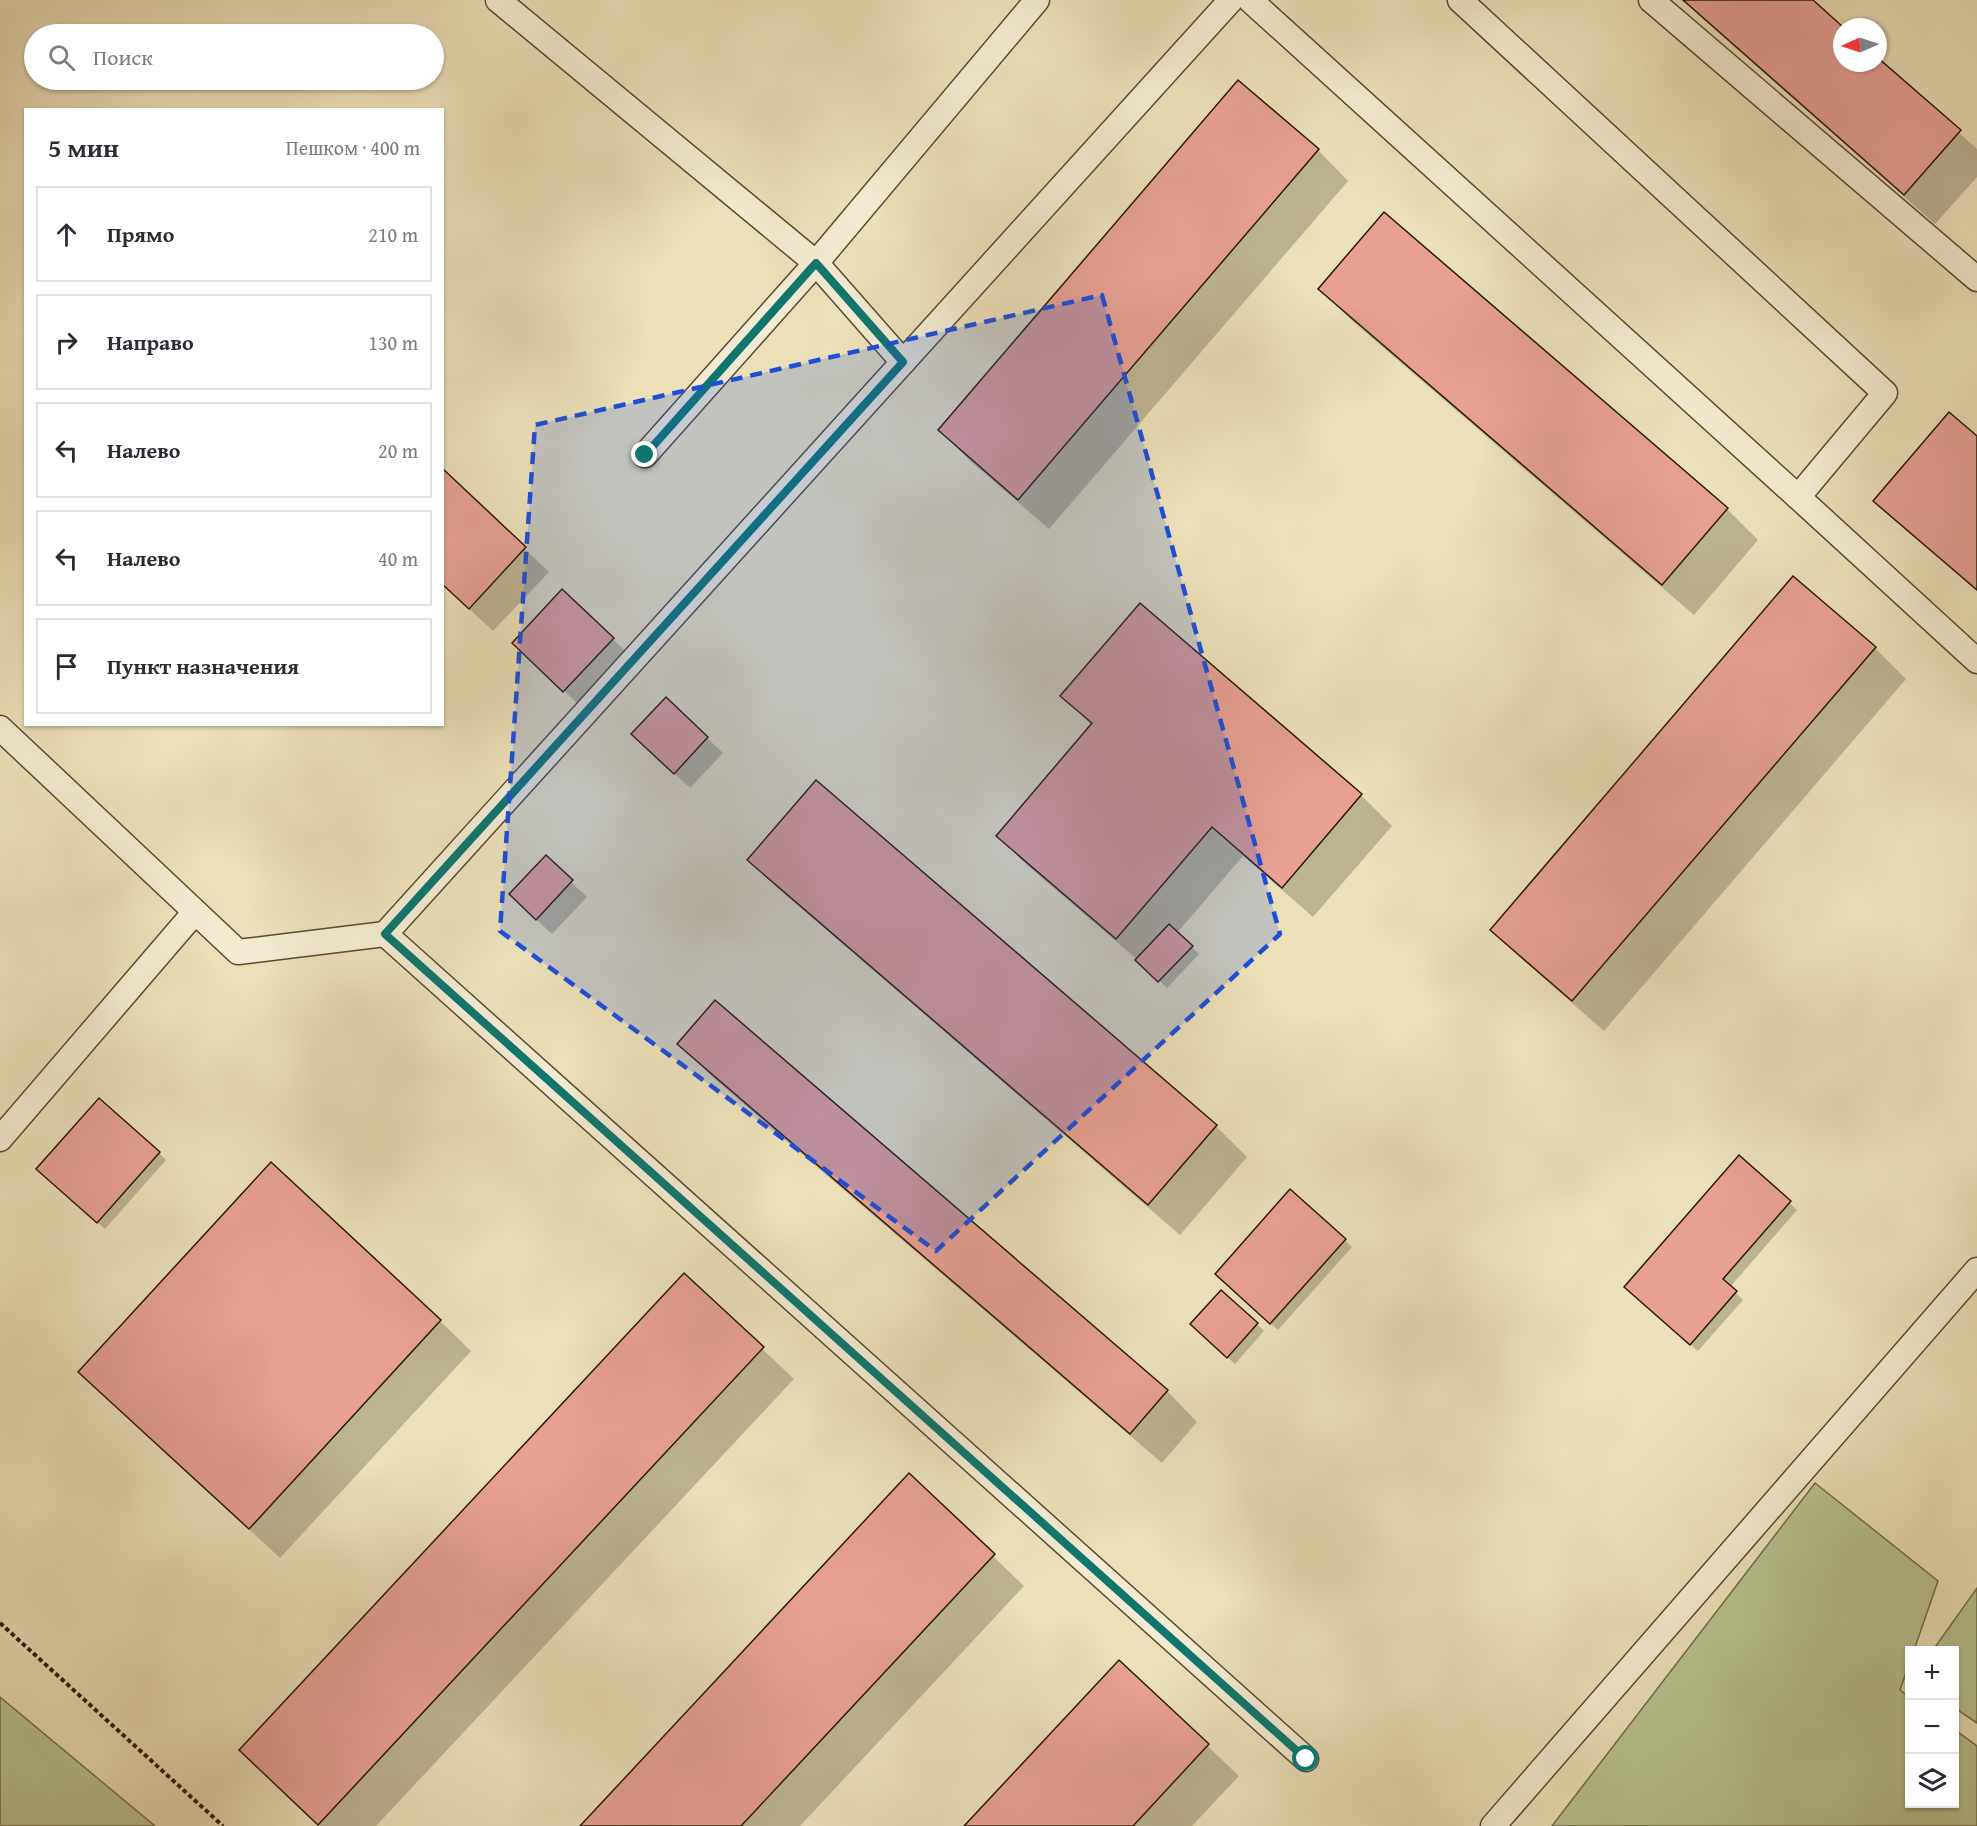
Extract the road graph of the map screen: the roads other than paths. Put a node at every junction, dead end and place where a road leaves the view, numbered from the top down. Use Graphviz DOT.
graph roads {
  1 [pos="498,0"];
  2 [pos="1036,0"];
  3 [pos="1231,0"];
  4 [pos="1250,0"];
  5 [pos="1460,0"];
  6 [pos="1651,0"];
  7 [pos="816,263"];
  8 [pos="1977,279"];
  9 [pos="903,362"];
  10 [pos="645,455"];
  11 [pos="1798,497"];
  12 [pos="1977,661"];
  13 [pos="0,728"];
  14 [pos="195,912"];
  15 [pos="385,934"];
  16 [pos="0,1138"];
  17 [pos="1977,1270"];
  18 [pos="1306,1759"];
  19 [pos="1493,1826"];
  1 -- 7 [label="lane"];
  2 -- 7 [label="lane"];
  3 -- 9 [label="lane"];
  4 -- 11 [label="lane"];
  5 -- 11 [label="lane"];
  6 -- 8 [label="lane"];
  7 -- 9 [label="lane"];
  7 -- 10 [label="lane"];
  9 -- 15 [label="lane"];
  11 -- 12 [label="lane"];
  13 -- 14 [label="lane"];
  14 -- 15 [label="lane"];
  14 -- 16 [label="lane"];
  15 -- 18 [label="lane"];
  17 -- 19 [label="lane"];
}
